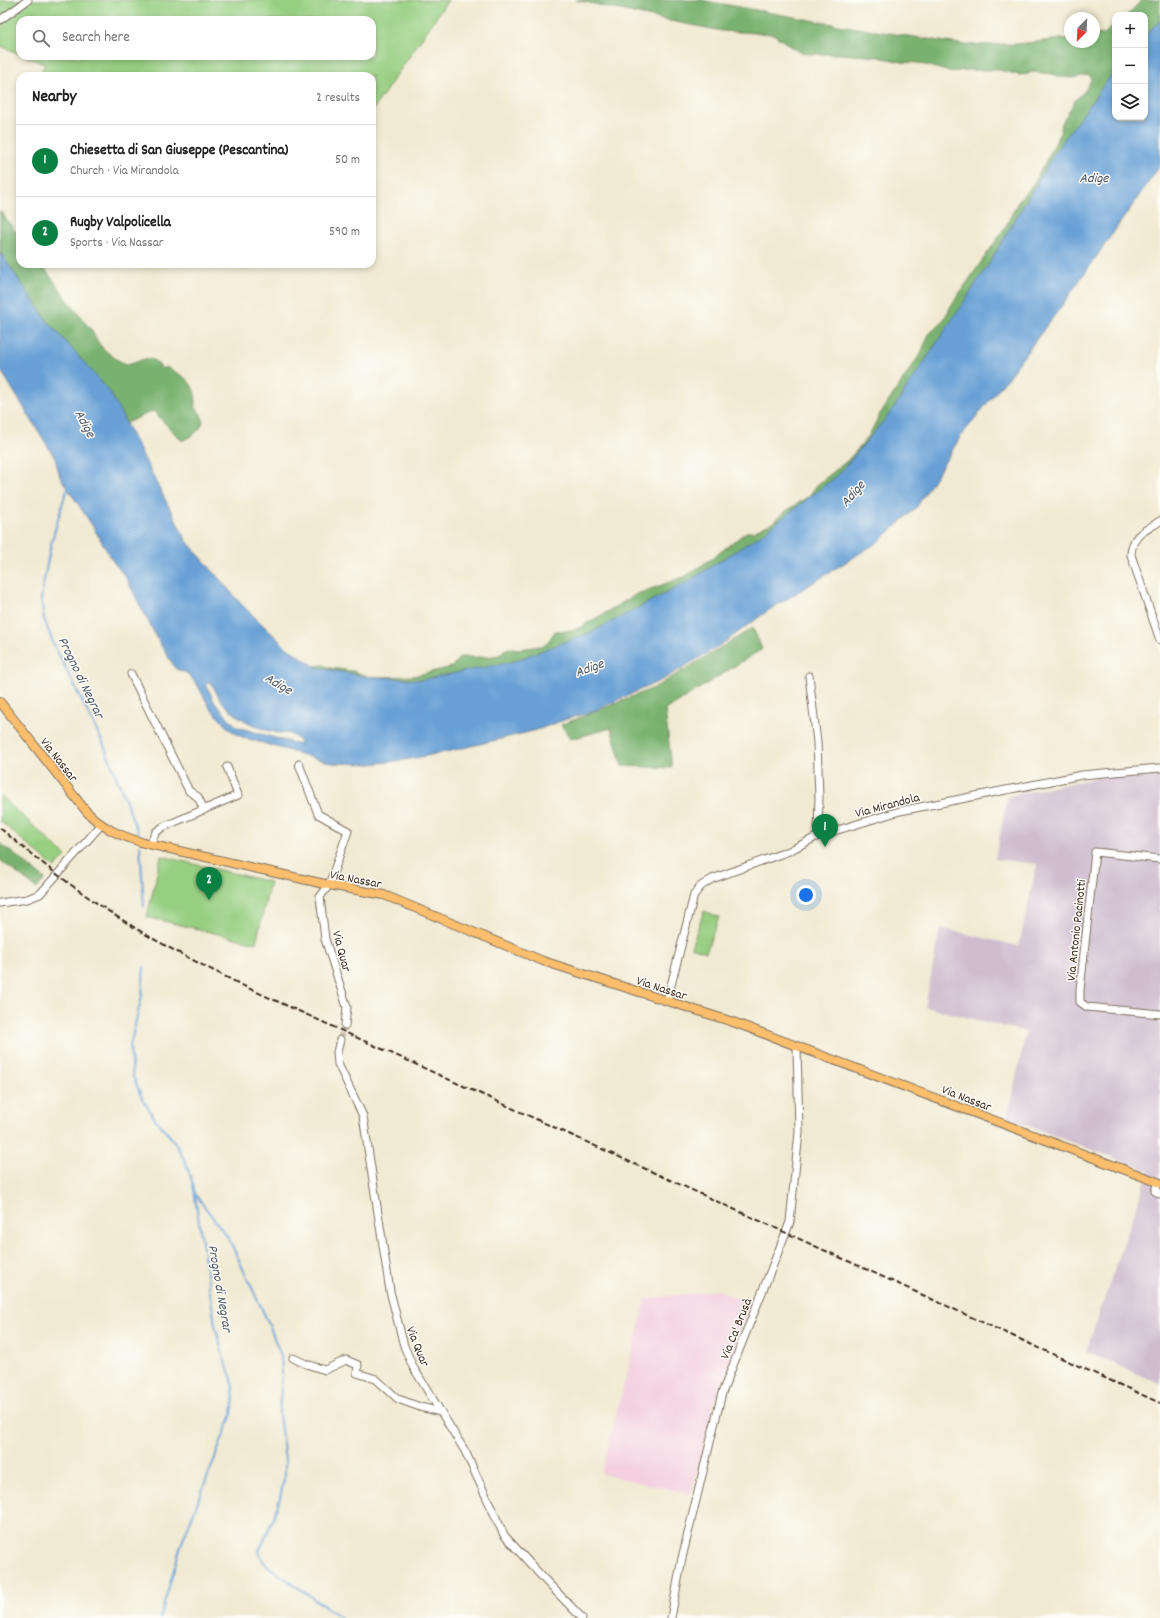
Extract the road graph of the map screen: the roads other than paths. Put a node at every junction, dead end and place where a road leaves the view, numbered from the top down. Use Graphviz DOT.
graph roads {
  1 [pos="28,0"];
  2 [pos="0,20"];
  3 [pos="1160,521"];
  4 [pos="1160,640"];
  5 [pos="131,674"];
  6 [pos="809,676"];
  7 [pos="0,702"];
  8 [pos="299,764"];
  9 [pos="227,766"];
  10 [pos="1160,768"];
  11 [pos="204,810"];
  12 [pos="101,825"];
  13 [pos="818,836"];
  14 [pos="147,844"];
  15 [pos="1160,859"];
  16 [pos="329,885"];
  17 [pos="0,904"];
  18 [pos="667,1001"];
  19 [pos="1160,1014"];
  20 [pos="345,1025"];
  21 [pos="340,1040"];
  22 [pos="797,1046"];
  23 [pos="1159,1183"];
  24 [pos="1160,1194"];
  25 [pos="293,1358"];
  26 [pos="442,1412"];
  27 [pos="582,1618"];
  28 [pos="671,1618"];
  1 -- 2 [label="street"];
  3 -- 4 [label="street"];
  5 -- 11 [label="street"];
  6 -- 13 [label="street"];
  7 -- 12 [label="main road, Via Nassar"];
  8 -- 16 [label="street, Via Quar"];
  9 -- 11 [label="street"];
  10 -- 13 [label="street, Via Mirandola"];
  11 -- 14 [label="street"];
  12 -- 14 [label="main road, Via Nassar"];
  12 -- 17 [label="street"];
  13 -- 18 [label="street, Via Mirandola"];
  14 -- 16 [label="main road, Via Nassar"];
  15 -- 19 [label="street, Via Antonio Pacinotti"];
  16 -- 18 [label="main road, Via Nassar"];
  16 -- 20 [label="street, Via Quar"];
  18 -- 22 [label="main road, Via Nassar"];
  21 -- 26 [label="street, Via Quar"];
  22 -- 23 [label="main road, Via Nassar"];
  22 -- 28 [label="street, Via Ca' Brusà"];
  23 -- 24 [label="street, Via Nassar"];
  25 -- 26 [label="street"];
  26 -- 27 [label="street, Via Quar"];
}
